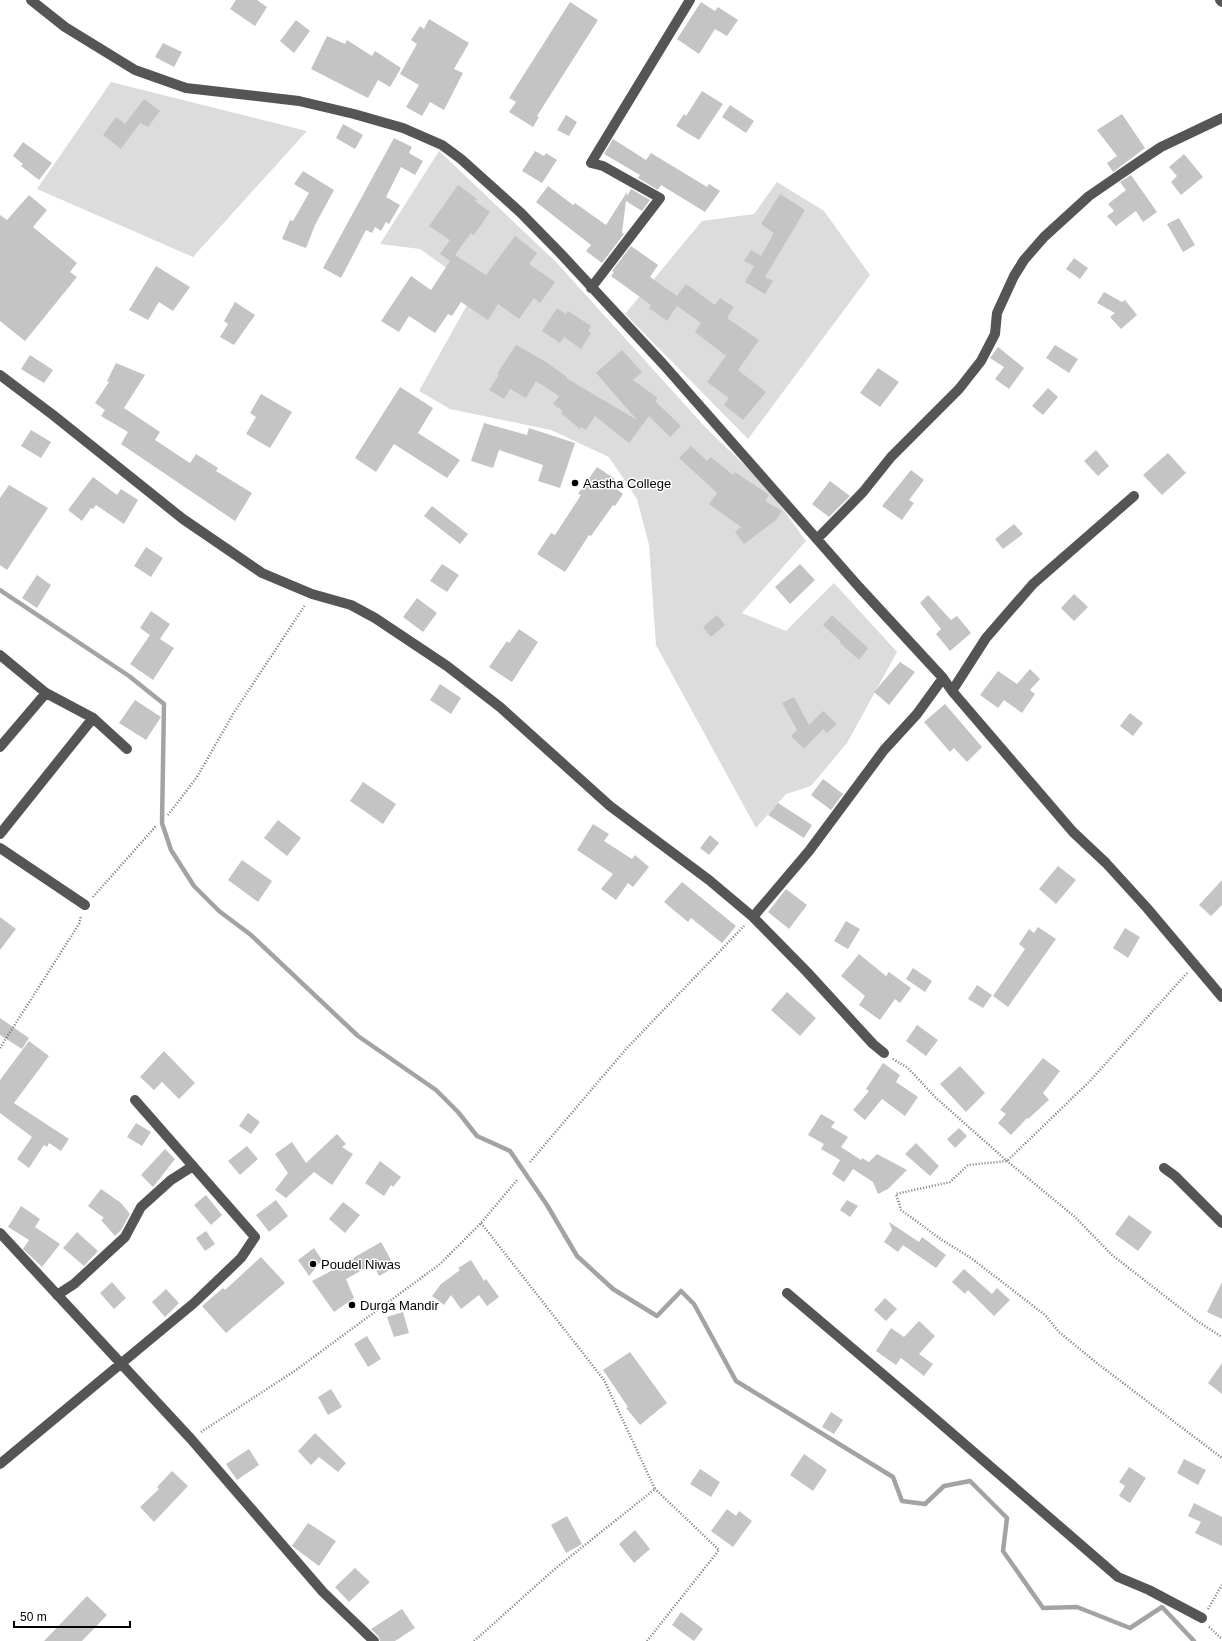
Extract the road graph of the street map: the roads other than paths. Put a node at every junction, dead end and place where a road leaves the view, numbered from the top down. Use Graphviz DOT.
graph roads {
  1 [pos="31,0"];
  2 [pos="690,0"];
  3 [pos="1220,0"];
  4 [pos="1222,2"];
  5 [pos="1222,118"];
  6 [pos="591,288"];
  7 [pos="0,375"];
  8 [pos="1134,496"];
  9 [pos="817,539"];
  10 [pos="0,655"];
  11 [pos="943,678"];
  12 [pos="952,691"];
  13 [pos="46,693"];
  14 [pos="93,718"];
  15 [pos="0,747"];
  16 [pos="127,749"];
  17 [pos="0,834"];
  18 [pos="0,848"];
  19 [pos="85,905"];
  20 [pos="753,917"];
  21 [pos="1222,997"];
  22 [pos="884,1054"];
  23 [pos="135,1100"];
  24 [pos="193,1166"];
  25 [pos="1164,1168"];
  26 [pos="1222,1223"];
  27 [pos="0,1233"];
  28 [pos="786,1293"];
  29 [pos="57,1294"];
  30 [pos="120,1363"];
  31 [pos="0,1464"];
  32 [pos="1202,1618"];
  33 [pos="374,1641"];
  1 -- 6 [label="street"];
  2 -- 6 [label="street"];
  3 -- 4 [label="street"];
  5 -- 9 [label="street"];
  6 -- 9 [label="street"];
  7 -- 20 [label="street"];
  8 -- 12 [label="street"];
  9 -- 11 [label="street"];
  10 -- 13 [label="street"];
  11 -- 12 [label="street"];
  11 -- 20 [label="street"];
  12 -- 21 [label="street"];
  13 -- 14 [label="street"];
  13 -- 15 [label="street"];
  14 -- 16 [label="street"];
  14 -- 17 [label="street"];
  18 -- 19 [label="street"];
  20 -- 22 [label="street"];
  23 -- 24 [label="street"];
  24 -- 29 [label="street"];
  24 -- 30 [label="street"];
  25 -- 26 [label="street"];
  27 -- 29 [label="street"];
  28 -- 32 [label="street"];
  29 -- 30 [label="street"];
  30 -- 31 [label="street"];
  30 -- 33 [label="street"];
}
